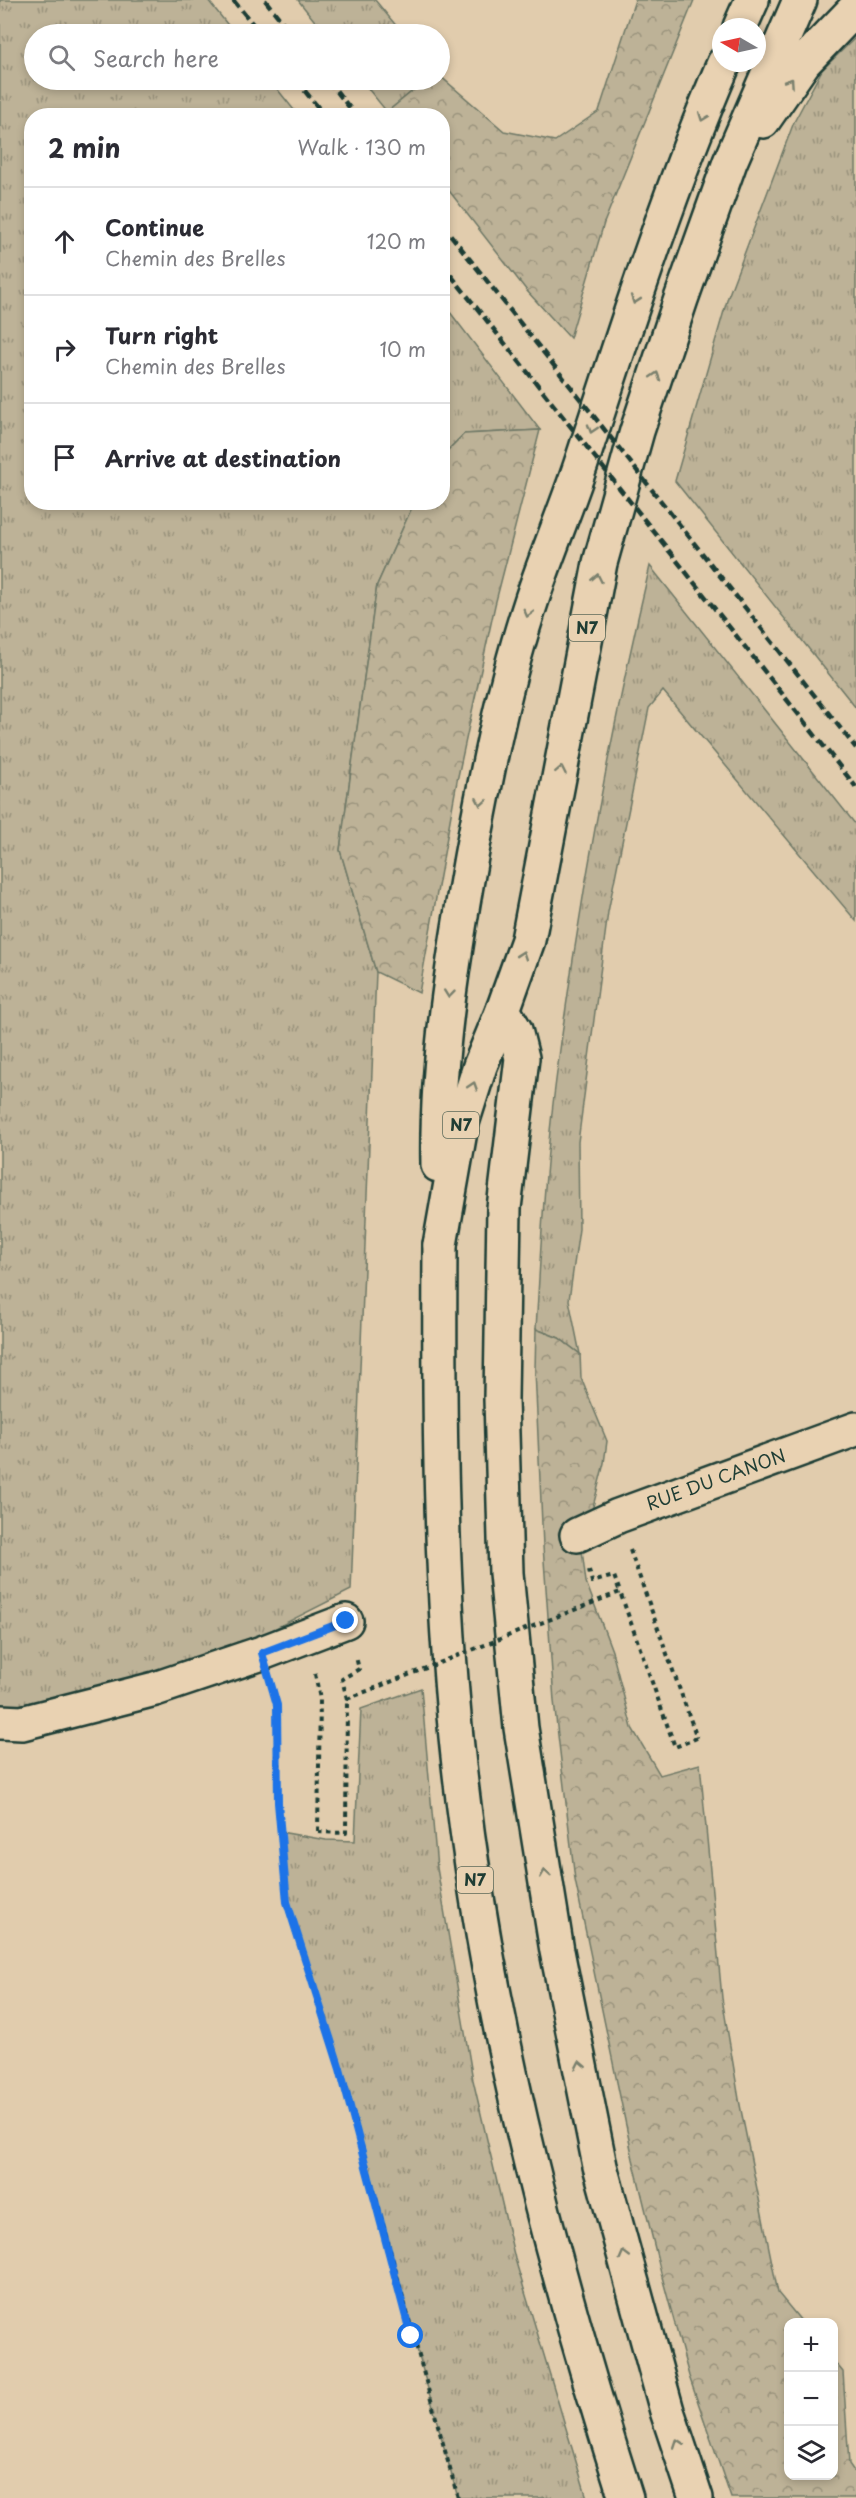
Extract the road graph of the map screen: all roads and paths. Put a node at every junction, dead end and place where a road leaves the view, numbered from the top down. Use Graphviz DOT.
graph roads {
  1 [pos="752,0"];
  2 [pos="800,0"];
  3 [pos="856,8"];
  4 [pos="744,18"];
  5 [pos="721,72"];
  6 [pos="730,162"];
  7 [pos="503,1010"];
  8 [pos="440,1245"];
  9 [pos="856,1429"];
  10 [pos="618,1516"];
  11 [pos="577,1534"];
  12 [pos="306,1635"];
  13 [pos="350,1635"];
  14 [pos="262,1653"];
  15 [pos="347,1699"];
  16 [pos="0,1722"];
  17 [pos="458,2498"];
  18 [pos="626,2498"];
  19 [pos="696,2498"];
  1 -- 4 [label="main road"];
  2 -- 6 [label="main road, N7"];
  6 -- 3 [label="main road, one-way"];
  5 -- 8 [label="main road, one-way"];
  7 -- 6 [label="main road, N7, one-way"];
  8 -- 7 [label="main road, N7, one-way"];
  19 -- 7 [label="main road, one-way"];
  8 -- 18 [label="main road, N7"];
  9 -- 10 [label="main road, RUE DU CANON"];
  10 -- 11 [label="main road, RUE DU CANON"];
  10 -- 15 [label="path, bridge"];
  12 -- 13 [label="main road"];
  12 -- 14 [label="main road"];
  12 -- 15 [label="path, bridge"];
  13 -- 15 [label="path"];
  14 -- 16 [label="main road"];
  14 -- 17 [label="path"];
}
